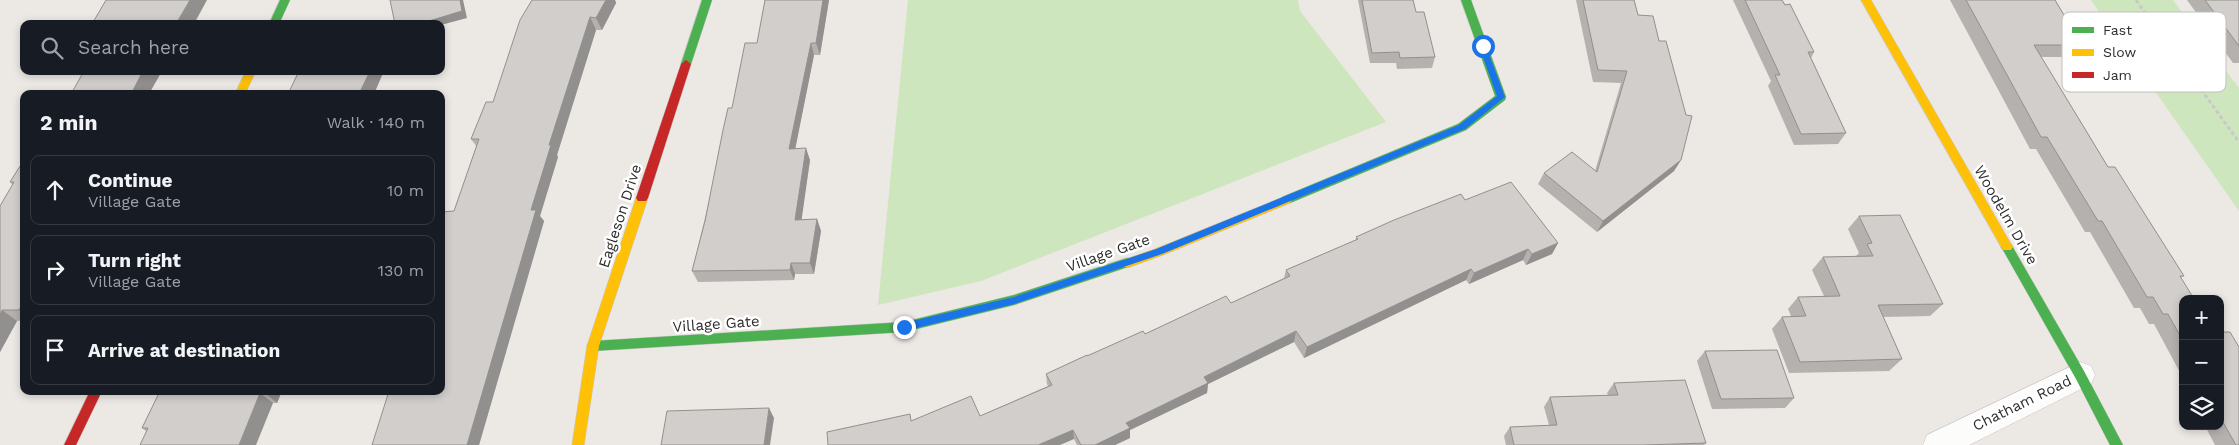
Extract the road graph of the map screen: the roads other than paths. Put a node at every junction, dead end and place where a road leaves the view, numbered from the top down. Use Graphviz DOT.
graph roads {
  1 [pos="285,0"];
  2 [pos="707,0"];
  3 [pos="1466,0"];
  4 [pos="1866,0"];
  5 [pos="276,20"];
  6 [pos="249,75"];
  7 [pos="242,90"];
  8 [pos="593,346"];
  9 [pos="2080,375"];
  10 [pos="94,395"];
  11 [pos="70,445"];
  12 [pos="578,445"];
  13 [pos="1938,445"];
  14 [pos="2117,445"];
  1 -- 5 [label="street"];
  2 -- 8 [label="street, Eagleson Drive"];
  3 -- 8 [label="street, Village Gate"];
  4 -- 9 [label="street, Woodelm Drive"];
  6 -- 7 [label="street"];
  8 -- 12 [label="street, Eagleson Drive"];
  9 -- 13 [label="street, Chatham Road"];
  9 -- 14 [label="street, Woodelm Drive"];
  10 -- 11 [label="street"];
}
